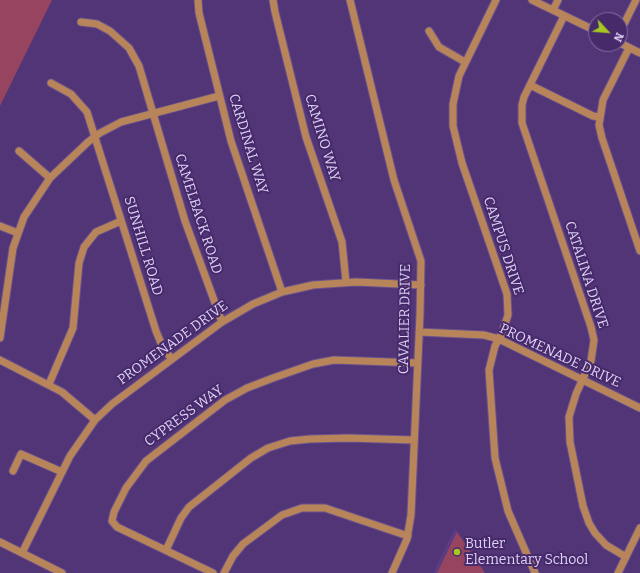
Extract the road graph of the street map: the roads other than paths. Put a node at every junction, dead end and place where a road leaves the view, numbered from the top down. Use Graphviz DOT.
graph roads {
  1 [pos="198,0"];
  2 [pos="273,0"];
  3 [pos="350,0"];
  4 [pos="496,0"];
  5 [pos="532,0"];
  6 [pos="558,0"];
  7 [pos="636,0"];
  8 [pos="553,10"];
  9 [pos="564,16"];
  10 [pos="628,16"];
  11 [pos="81,22"];
  12 [pos="588,27"];
  13 [pos="429,31"];
  14 [pos="629,48"];
  15 [pos="640,53"];
  16 [pos="465,62"];
  17 [pos="51,83"];
  18 [pos="530,85"];
  19 [pos="219,96"];
  20 [pos="152,112"];
  21 [pos="599,117"];
  22 [pos="95,137"];
  23 [pos="19,151"];
  24 [pos="50,178"];
  25 [pos="121,221"];
  26 [pos="0,226"];
  27 [pos="18,233"];
  28 [pos="640,251"];
  29 [pos="346,282"];
  30 [pos="421,285"];
  31 [pos="3,291"];
  32 [pos="282,292"];
  33 [pos="222,322"];
  34 [pos="419,332"];
  35 [pos="0,338"];
  36 [pos="499,339"];
  37 [pos="172,359"];
  38 [pos="0,360"];
  39 [pos="418,363"];
  40 [pos="582,380"];
  41 [pos="48,384"];
  42 [pos="640,408"];
  43 [pos="95,420"];
  44 [pos="414,440"];
  45 [pos="13,471"];
  46 [pos="62,472"];
  47 [pos="640,528"];
  48 [pos="408,536"];
  49 [pos="0,542"];
  50 [pos="166,550"];
  51 [pos="22,553"];
  52 [pos="626,557"];
  53 [pos="60,573"];
  54 [pos="213,573"];
  55 [pos="224,573"];
  56 [pos="392,573"];
  57 [pos="535,573"];
  58 [pos="618,573"];
  1 -- 19 [label="street, CARDINAL WAY"];
  2 -- 29 [label="street, CAMINO WAY"];
  3 -- 30 [label="street, CAVALIER DRIVE"];
  4 -- 16 [label="street, CAMPUS DRIVE"];
  5 -- 8 [label="street"];
  6 -- 8 [label="street"];
  7 -- 10 [label="street"];
  8 -- 9 [label="street"];
  9 -- 12 [label="street"];
  9 -- 18 [label="street, CATALINA DRIVE"];
  11 -- 20 [label="street, CAMELBACK ROAD"];
  13 -- 16 [label="street"];
  14 -- 15 [label="street"];
  14 -- 21 [label="street"];
  16 -- 36 [label="street, CAMPUS DRIVE"];
  17 -- 22 [label="street, SUNHILL ROAD"];
  18 -- 21 [label="street"];
  18 -- 40 [label="street, CATALINA DRIVE"];
  19 -- 20 [label="street"];
  19 -- 32 [label="street, CARDINAL WAY"];
  20 -- 22 [label="street"];
  20 -- 33 [label="street, CAMELBACK ROAD"];
  21 -- 28 [label="street"];
  22 -- 24 [label="street"];
  22 -- 25 [label="street, SUNHILL ROAD"];
  23 -- 24 [label="street"];
  24 -- 27 [label="street"];
  25 -- 37 [label="street, SUNHILL ROAD"];
  25 -- 41 [label="street"];
  26 -- 27 [label="street"];
  27 -- 31 [label="street"];
  29 -- 30 [label="street, PROMENADE DRIVE"];
  29 -- 32 [label="street, PROMENADE DRIVE"];
  30 -- 34 [label="street, CAVALIER DRIVE"];
  31 -- 35 [label="street"];
  32 -- 33 [label="street, PROMENADE DRIVE"];
  33 -- 37 [label="street, PROMENADE DRIVE"];
  34 -- 36 [label="street, PROMENADE DRIVE"];
  34 -- 39 [label="street, CAVALIER DRIVE"];
  36 -- 40 [label="street, PROMENADE DRIVE"];
  36 -- 57 [label="street, CAMPUS DRIVE"];
  37 -- 43 [label="street, PROMENADE DRIVE"];
  38 -- 41 [label="street"];
  39 -- 44 [label="street, CAVALIER DRIVE"];
  39 -- 50 [label="street, CYPRESS WAY"];
  40 -- 42 [label="street, PROMENADE DRIVE"];
  40 -- 52 [label="street, CATALINA DRIVE"];
  41 -- 43 [label="street"];
  43 -- 46 [label="street, PROMENADE DRIVE"];
  44 -- 48 [label="street, CAVALIER DRIVE"];
  44 -- 50 [label="street"];
  45 -- 46 [label="street"];
  46 -- 51 [label="street, PROMENADE DRIVE"];
  47 -- 52 [label="street"];
  48 -- 55 [label="street"];
  48 -- 56 [label="street, CAVALIER DRIVE"];
  49 -- 51 [label="street"];
  50 -- 54 [label="street, CYPRESS WAY"];
  51 -- 53 [label="street"];
  52 -- 58 [label="street"];
}
